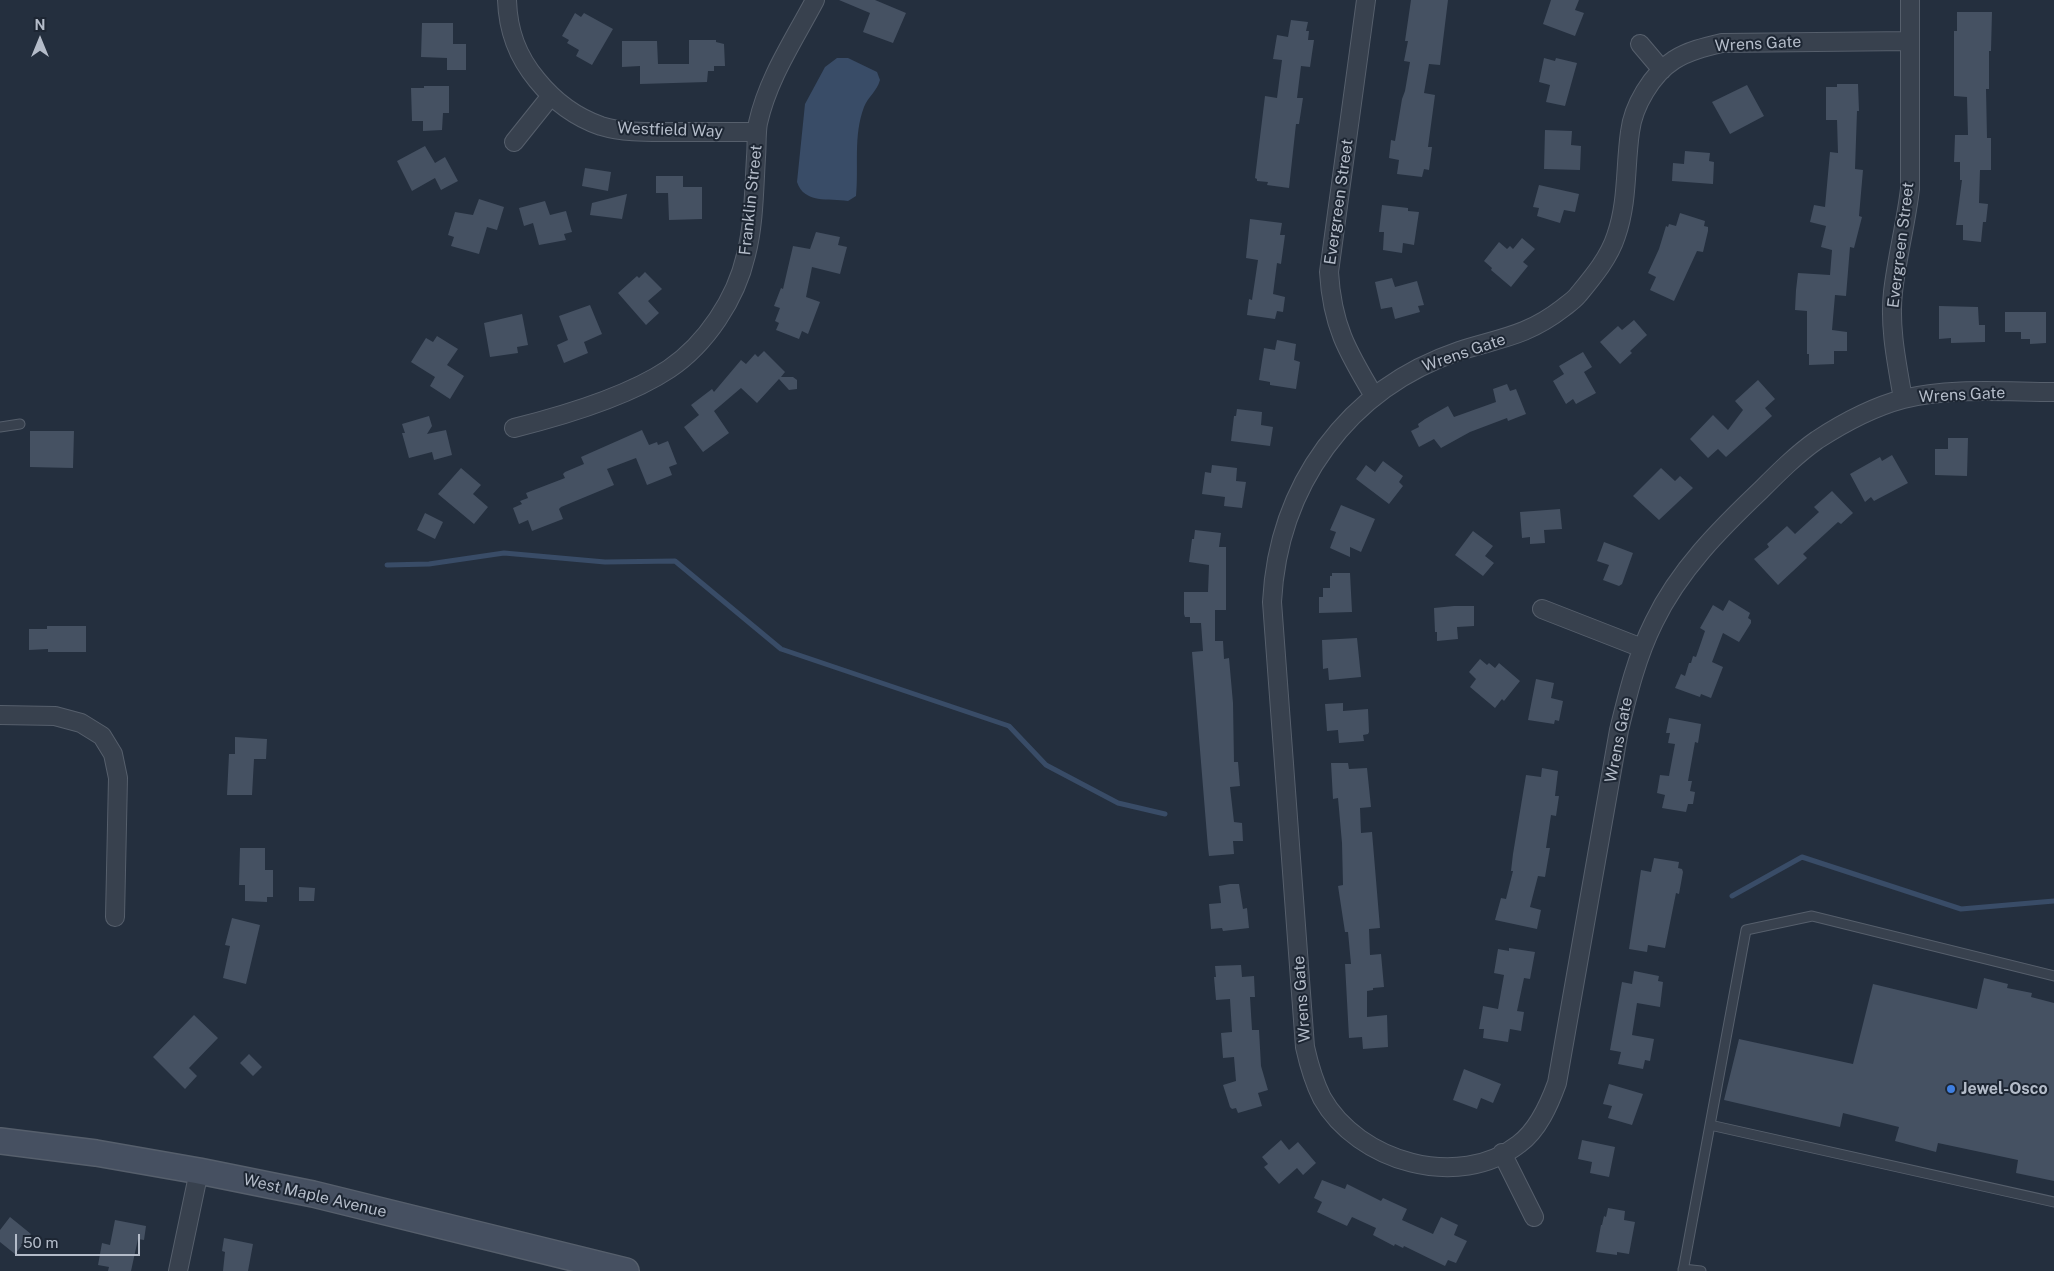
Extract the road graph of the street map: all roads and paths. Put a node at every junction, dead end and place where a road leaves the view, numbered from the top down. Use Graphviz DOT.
graph roads {
  1 [pos="507,0"];
  2 [pos="815,0"];
  3 [pos="1366,0"];
  4 [pos="1910,0"];
  5 [pos="1910,41"];
  6 [pos="1640,44"];
  7 [pos="1662,70"];
  8 [pos="550,97"];
  9 [pos="757,132"];
  10 [pos="514,142"];
  11 [pos="2054,392"];
  12 [pos="1374,396"];
  13 [pos="1903,399"];
  14 [pos="20,424"];
  15 [pos="0,427"];
  16 [pos="514,428"];
  17 [pos="1542,609"];
  18 [pos="1642,648"];
  19 [pos="0,715"];
  20 [pos="115,917"];
  21 [pos="2054,976"];
  22 [pos="1710,1125"];
  23 [pos="0,1141"];
  24 [pos="1502,1154"];
  25 [pos="200,1171"];
  26 [pos="2054,1202"];
  27 [pos="1534,1217"];
  28 [pos="1683,1270"];
  29 [pos="178,1271"];
  30 [pos="626,1271"];
  31 [pos="1700,1271"];
  1 -- 8 [label="street, Westfield Way"];
  2 -- 9 [label="street, Franklin Street"];
  3 -- 12 [label="street, Evergreen Street"];
  4 -- 5 [label="street, Evergreen Street"];
  5 -- 7 [label="street, Wrens Gate"];
  5 -- 13 [label="street, Evergreen Street"];
  6 -- 7 [label="street"];
  7 -- 12 [label="street, Wrens Gate"];
  8 -- 9 [label="street, Westfield Way"];
  8 -- 10 [label="street"];
  9 -- 16 [label="street, Franklin Street"];
  11 -- 13 [label="street, Wrens Gate"];
  12 -- 24 [label="street, Wrens Gate"];
  13 -- 18 [label="street, Wrens Gate"];
  14 -- 15 [label="lane"];
  17 -- 18 [label="street"];
  18 -- 24 [label="street, Wrens Gate"];
  19 -- 20 [label="street"];
  21 -- 22 [label="lane"];
  22 -- 26 [label="lane"];
  22 -- 28 [label="lane"];
  23 -- 25 [label="main road, West Maple Avenue"];
  24 -- 27 [label="street"];
  25 -- 29 [label="street"];
  25 -- 30 [label="main road, West Maple Avenue"];
  28 -- 31 [label="lane"];
}
